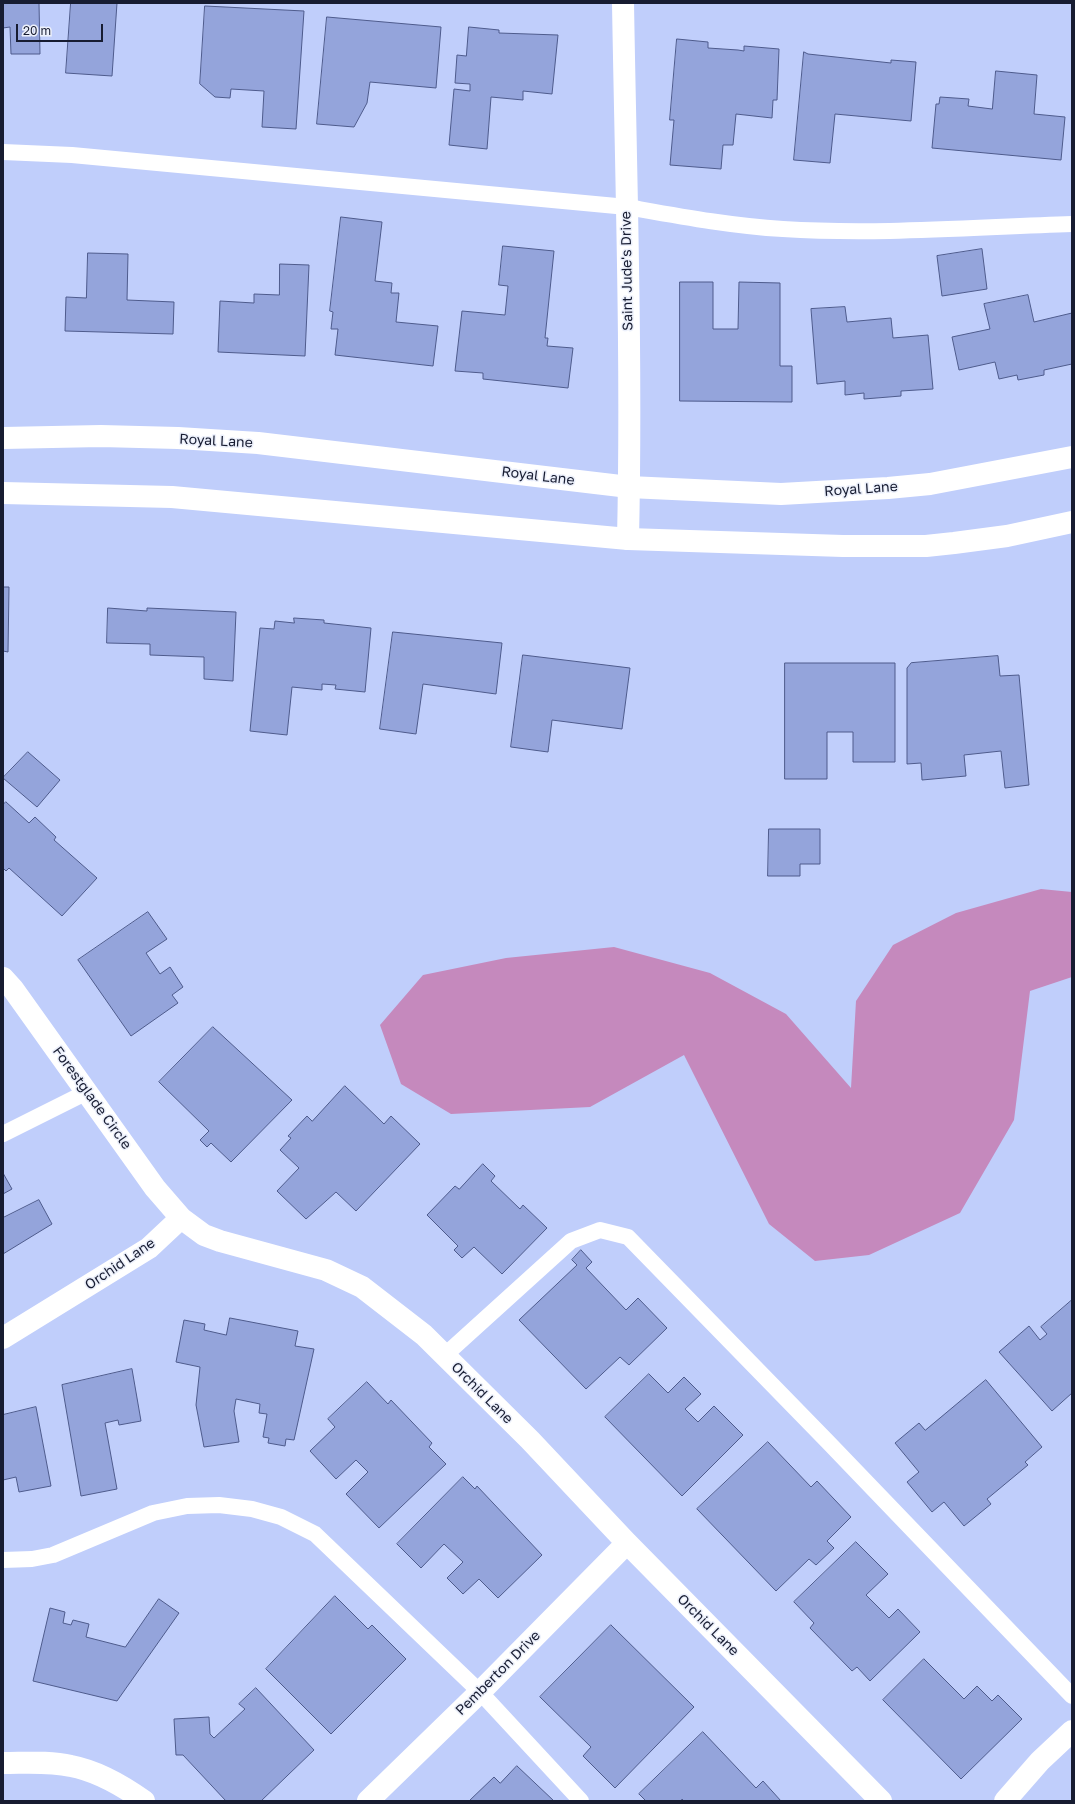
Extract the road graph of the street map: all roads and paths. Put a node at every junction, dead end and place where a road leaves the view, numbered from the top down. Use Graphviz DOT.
graph roads {
  1 [pos="623,3"];
  2 [pos="3,152"];
  3 [pos="627,207"];
  4 [pos="1072,224"];
  5 [pos="3,438"];
  6 [pos="1072,457"];
  7 [pos="629,487"];
  8 [pos="3,493"];
  9 [pos="1072,522"];
  10 [pos="628,539"];
  11 [pos="3,978"];
  12 [pos="87,1092"];
  13 [pos="3,1134"];
  14 [pos="181,1218"];
  15 [pos="3,1338"];
  16 [pos="444,1356"];
  17 [pos="627,1543"];
  18 [pos="3,1560"];
  19 [pos="480,1692"];
  20 [pos="1072,1696"];
  21 [pos="1072,1731"];
  22 [pos="3,1763"];
  23 [pos="144,1801"];
  24 [pos="368,1801"];
  25 [pos="581,1801"];
  26 [pos="881,1801"];
  27 [pos="1006,1801"];
  1 -- 3 [label="street, Saint Jude's Drive"];
  2 -- 3 [label="lane"];
  3 -- 4 [label="lane"];
  3 -- 7 [label="street, Saint Jude's Drive"];
  5 -- 7 [label="street, Royal Lane"];
  6 -- 7 [label="street, Royal Lane"];
  7 -- 10 [label="street, Saint Jude's Drive"];
  8 -- 10 [label="street"];
  9 -- 10 [label="street"];
  11 -- 12 [label="street, Forestglade Circle"];
  12 -- 13 [label="lane"];
  12 -- 14 [label="street, Forestglade Circle"];
  14 -- 15 [label="street, Orchid Lane"];
  14 -- 16 [label="street, Orchid Lane"];
  16 -- 17 [label="street, Orchid Lane"];
  16 -- 20 [label="lane"];
  17 -- 19 [label="street, Pemberton Drive"];
  17 -- 26 [label="street, Orchid Lane"];
  18 -- 19 [label="lane"];
  19 -- 24 [label="street, Pemberton Drive"];
  19 -- 25 [label="lane"];
  21 -- 27 [label="street"];
  22 -- 23 [label="street"];
}
